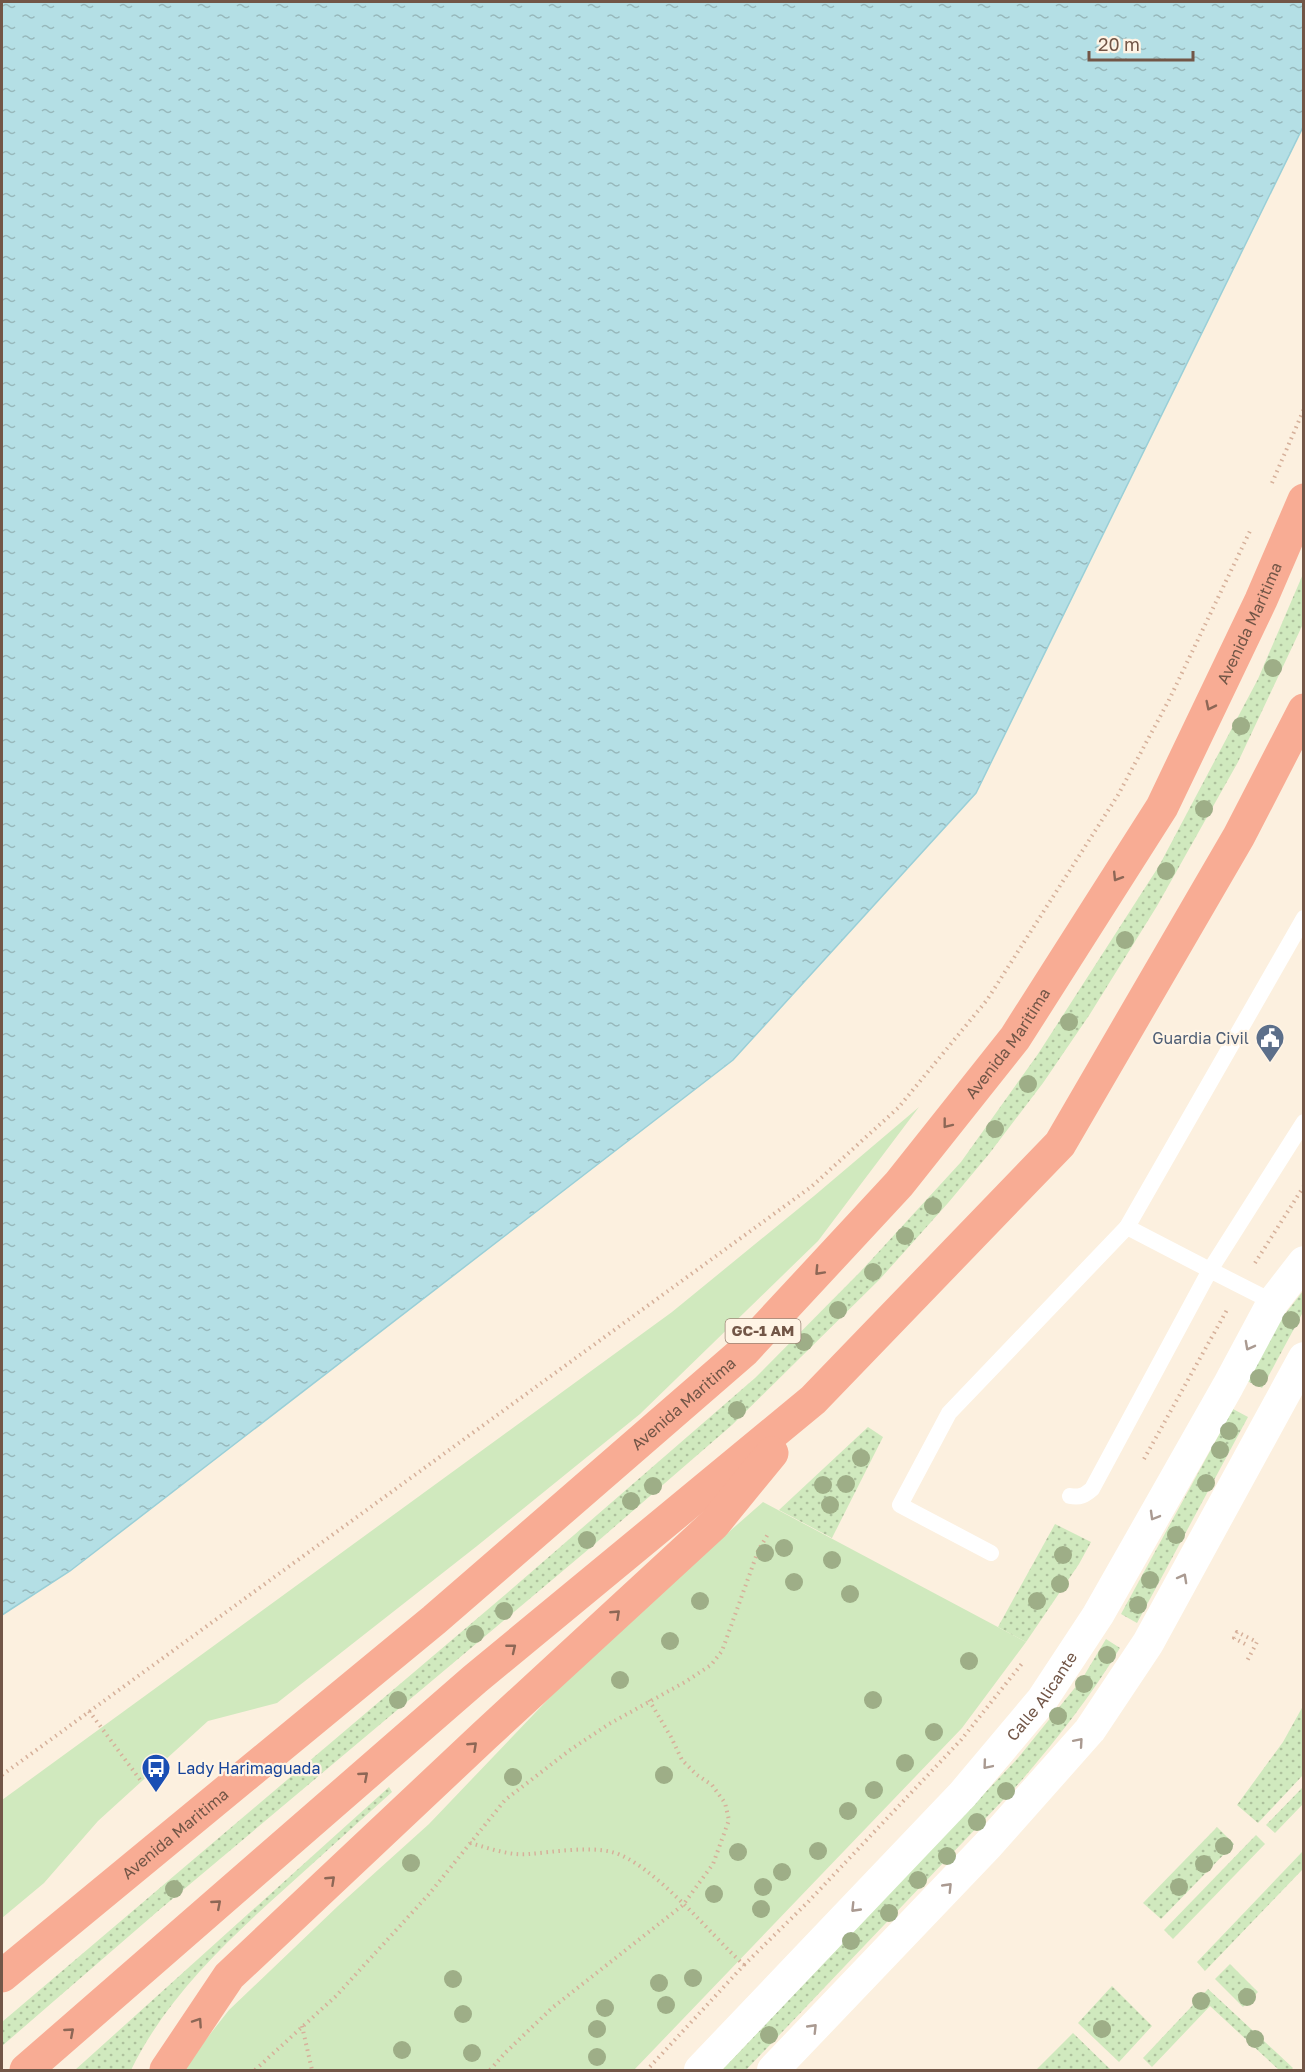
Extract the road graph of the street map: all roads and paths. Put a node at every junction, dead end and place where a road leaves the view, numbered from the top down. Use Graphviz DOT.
graph roads {
  1 [pos="1304,409"];
  2 [pos="1269,490"];
  3 [pos="1304,500"];
  4 [pos="1254,522"];
  5 [pos="1304,710"];
  6 [pos="1304,918"];
  7 [pos="1304,1122"];
  8 [pos="1304,1186"];
  9 [pos="1127,1227"];
  10 [pos="1304,1262"];
  11 [pos="1210,1270"];
  12 [pos="1241,1286"];
  13 [pos="1273,1302"];
  14 [pos="1304,1358"];
  15 [pos="813,1401"];
  16 [pos="1144,1461"];
  17 [pos="1070,1496"];
  18 [pos="768,1534"];
  19 [pos="992,1553"];
  20 [pos="1245,1644"];
  21 [pos="1029,1653"];
  22 [pos="1246,1663"];
  23 [pos="649,1700"];
  24 [pos="89,1712"];
  25 [pos="2,1775"];
  26 [pos="141,1781"];
  27 [pos="470,1843"];
  28 [pos="683,1905"];
  29 [pos="744,1965"];
  30 [pos="2,1976"];
  31 [pos="302,2026"];
  32 [pos="26,2070"];
  33 [pos="166,2070"];
  34 [pos="255,2070"];
  35 [pos="312,2070"];
  36 [pos="490,2070"];
  37 [pos="647,2070"];
  38 [pos="700,2070"];
  39 [pos="773,2070"];
  1 -- 2 [label="path"];
  3 -- 30 [label="highway, Avenida Maritima / GC-1 AM, one-way"];
  4 -- 24 [label="path"];
  5 -- 15 [label="highway"];
  6 -- 9 [label="lane"];
  7 -- 11 [label="lane"];
  8 -- 12 [label="path"];
  9 -- 11 [label="lane"];
  9 -- 19 [label="lane"];
  10 -- 13 [label="street, Calle Alicante"];
  11 -- 12 [label="lane"];
  11 -- 17 [label="lane"];
  12 -- 13 [label="lane"];
  12 -- 16 [label="path"];
  13 -- 38 [label="street, Calle Alicante, one-way"];
  39 -- 14 [label="street, one-way"];
  32 -- 15 [label="highway, one-way"];
  33 -- 15 [label="highway, one-way"];
  18 -- 23 [label="path"];
  20 -- 22 [label="path"];
  21 -- 29 [label="path"];
  23 -- 27 [label="path"];
  23 -- 28 [label="path"];
  24 -- 25 [label="path"];
  24 -- 26 [label="path"];
  27 -- 28 [label="path"];
  27 -- 31 [label="path"];
  28 -- 29 [label="path"];
  28 -- 36 [label="path"];
  29 -- 37 [label="path"];
  31 -- 34 [label="path"];
  31 -- 35 [label="path"];
}
